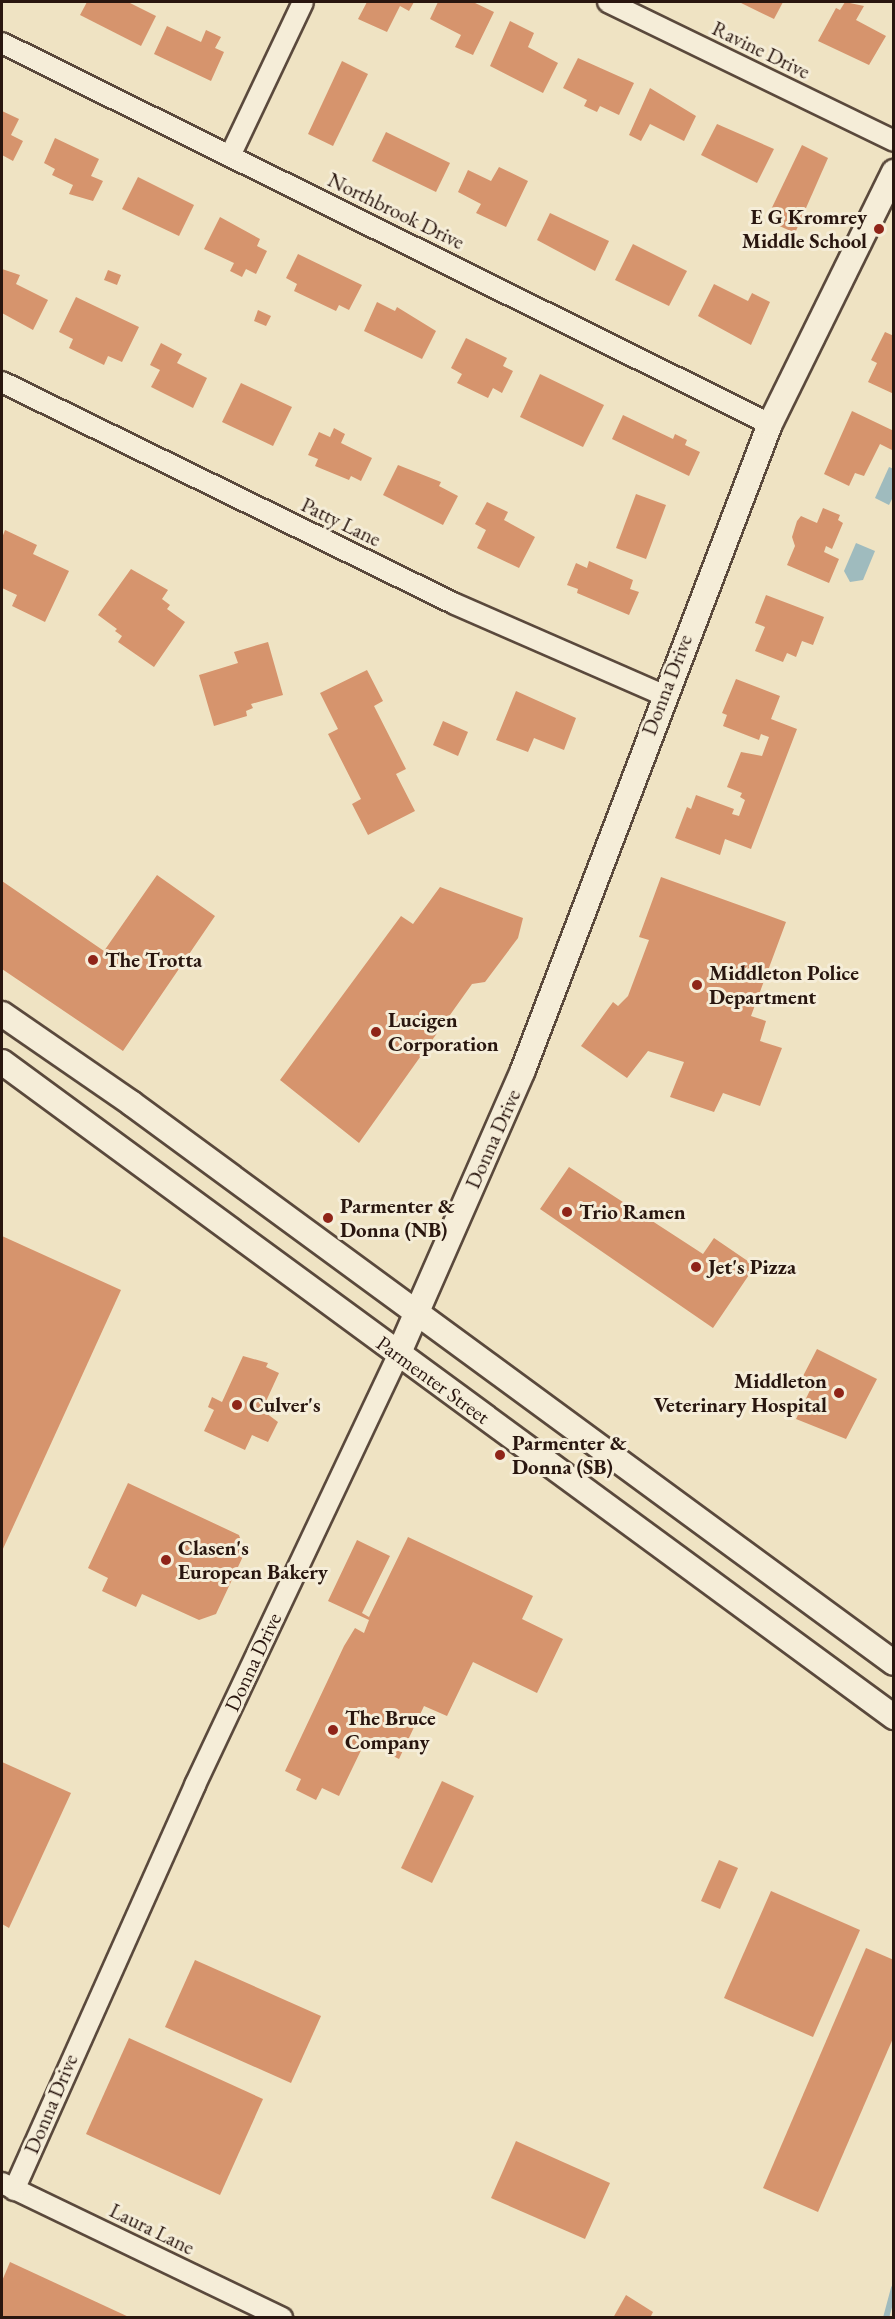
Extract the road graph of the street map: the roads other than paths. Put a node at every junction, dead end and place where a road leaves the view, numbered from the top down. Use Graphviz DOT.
graph roads {
  1 [pos="303,2"];
  2 [pos="608,2"];
  3 [pos="636,8"];
  4 [pos="2,43"];
  5 [pos="894,141"];
  6 [pos="230,156"];
  7 [pos="894,172"];
  8 [pos="2,382"];
  9 [pos="770,423"];
  10 [pos="663,695"];
  11 [pos="2,1014"];
  12 [pos="2,1062"];
  13 [pos="416,1315"];
  14 [pos="398,1355"];
  15 [pos="894,1663"];
  16 [pos="894,1717"];
  17 [pos="8,2186"];
  18 [pos="282,2318"];
  1 -- 6 [label="street"];
  2 -- 3 [label="street, Ravine Drive"];
  3 -- 5 [label="street, Ravine Drive"];
  4 -- 6 [label="street, Northbrook Drive"];
  6 -- 9 [label="street, Northbrook Drive"];
  7 -- 9 [label="street, Donna Drive"];
  8 -- 10 [label="street, Patty Lane"];
  9 -- 10 [label="street, Donna Drive"];
  10 -- 13 [label="street, Donna Drive"];
  11 -- 13 [label="street, Parmenter Street"];
  12 -- 14 [label="street, Parmenter Street"];
  13 -- 14 [label="street, Donna Drive"];
  13 -- 15 [label="street, Parmenter Street"];
  14 -- 16 [label="street, Parmenter Street"];
  14 -- 17 [label="street, Donna Drive"];
  17 -- 18 [label="street, Laura Lane"];
}
